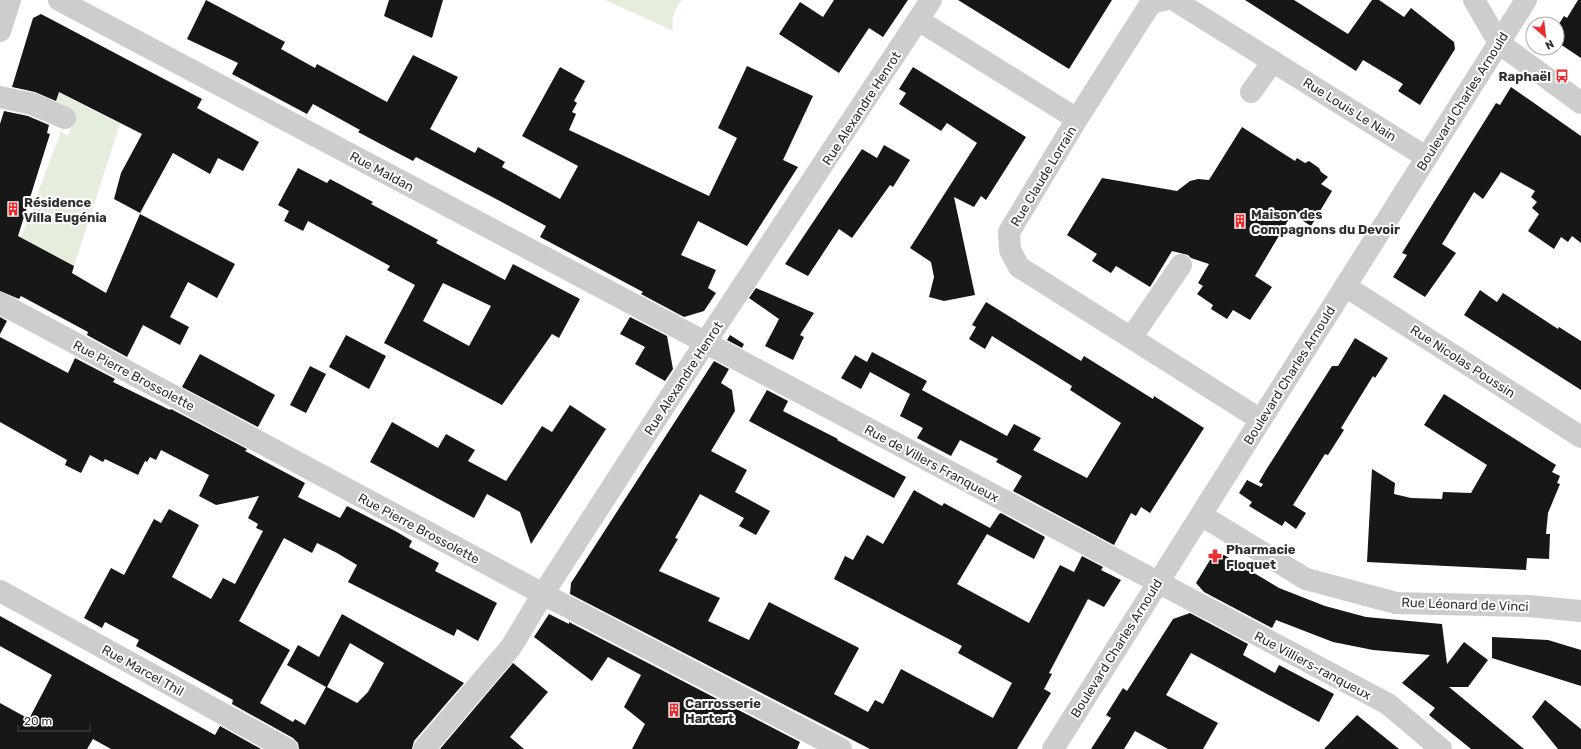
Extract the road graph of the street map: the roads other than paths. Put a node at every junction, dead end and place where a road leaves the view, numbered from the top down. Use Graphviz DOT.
graph roads {
  1 [pos="10,0"];
  2 [pos="59,0"];
  3 [pos="931,0"];
  4 [pos="1164,0"];
  5 [pos="1174,0"];
  6 [pos="1474,0"];
  7 [pos="1526,0"];
  8 [pos="918,20"];
  9 [pos="0,31"];
  10 [pos="1499,43"];
  11 [pos="1273,61"];
  12 [pos="1251,92"];
  13 [pos="0,97"];
  14 [pos="1581,103"];
  15 [pos="65,118"];
  16 [pos="1077,119"];
  17 [pos="1426,157"];
  18 [pos="1181,265"];
  19 [pos="1345,286"];
  20 [pos="0,303"];
  21 [pos="1130,338"];
  22 [pos="705,343"];
  23 [pos="1253,416"];
  24 [pos="1581,437"];
  25 [pos="1201,515"];
  26 [pos="1158,583"];
  27 [pos="0,591"];
  28 [pos="1177,593"];
  29 [pos="543,594"];
  30 [pos="1581,611"];
  31 [pos="287,749"];
  32 [pos="424,749"];
  33 [pos="841,749"];
  34 [pos="1053,749"];
  35 [pos="1441,749"];
  1 -- 9 [label="street"];
  2 -- 22 [label="street, Rue Maldan"];
  3 -- 8 [label="street, Rue Alexandre Henrot"];
  4 -- 16 [label="street"];
  5 -- 11 [label="street, Rue Louis Le Nain"];
  6 -- 10 [label="street"];
  7 -- 10 [label="street, Boulevard Charles Arnould"];
  8 -- 16 [label="street"];
  8 -- 22 [label="street, Rue Alexandre Henrot"];
  10 -- 14 [label="street"];
  10 -- 17 [label="street, Boulevard Charles Arnould"];
  11 -- 12 [label="street"];
  11 -- 17 [label="street, Rue Louis Le Nain"];
  13 -- 15 [label="street"];
  16 -- 21 [label="street, Rue Claude Lorrain"];
  17 -- 19 [label="street, Boulevard Charles Arnould"];
  18 -- 21 [label="street"];
  19 -- 23 [label="street, Boulevard Charles Arnould"];
  19 -- 24 [label="street, Rue Nicolas Poussin"];
  20 -- 29 [label="street, Rue Pierre Brossolette"];
  21 -- 23 [label="street, Rue Claude Lorrain"];
  22 -- 26 [label="street, Rue de Villers Franqueux"];
  22 -- 29 [label="street, Rue Alexandre Henrot"];
  23 -- 25 [label="street, Boulevard Charles Arnould"];
  25 -- 26 [label="street, Boulevard Charles Arnould"];
  25 -- 30 [label="street, Rue Léonard de Vinci"];
  26 -- 28 [label="street, Boulevard Charles Arnould"];
  26 -- 34 [label="street, Boulevard Charles Arnould"];
  27 -- 31 [label="street, Rue Marcel Thil"];
  28 -- 35 [label="street, Rue Villiers-ranqueux"];
  29 -- 32 [label="street, Rue Alexandre Henrot"];
  29 -- 33 [label="street, Rue Pierre Brossolette"];
}
